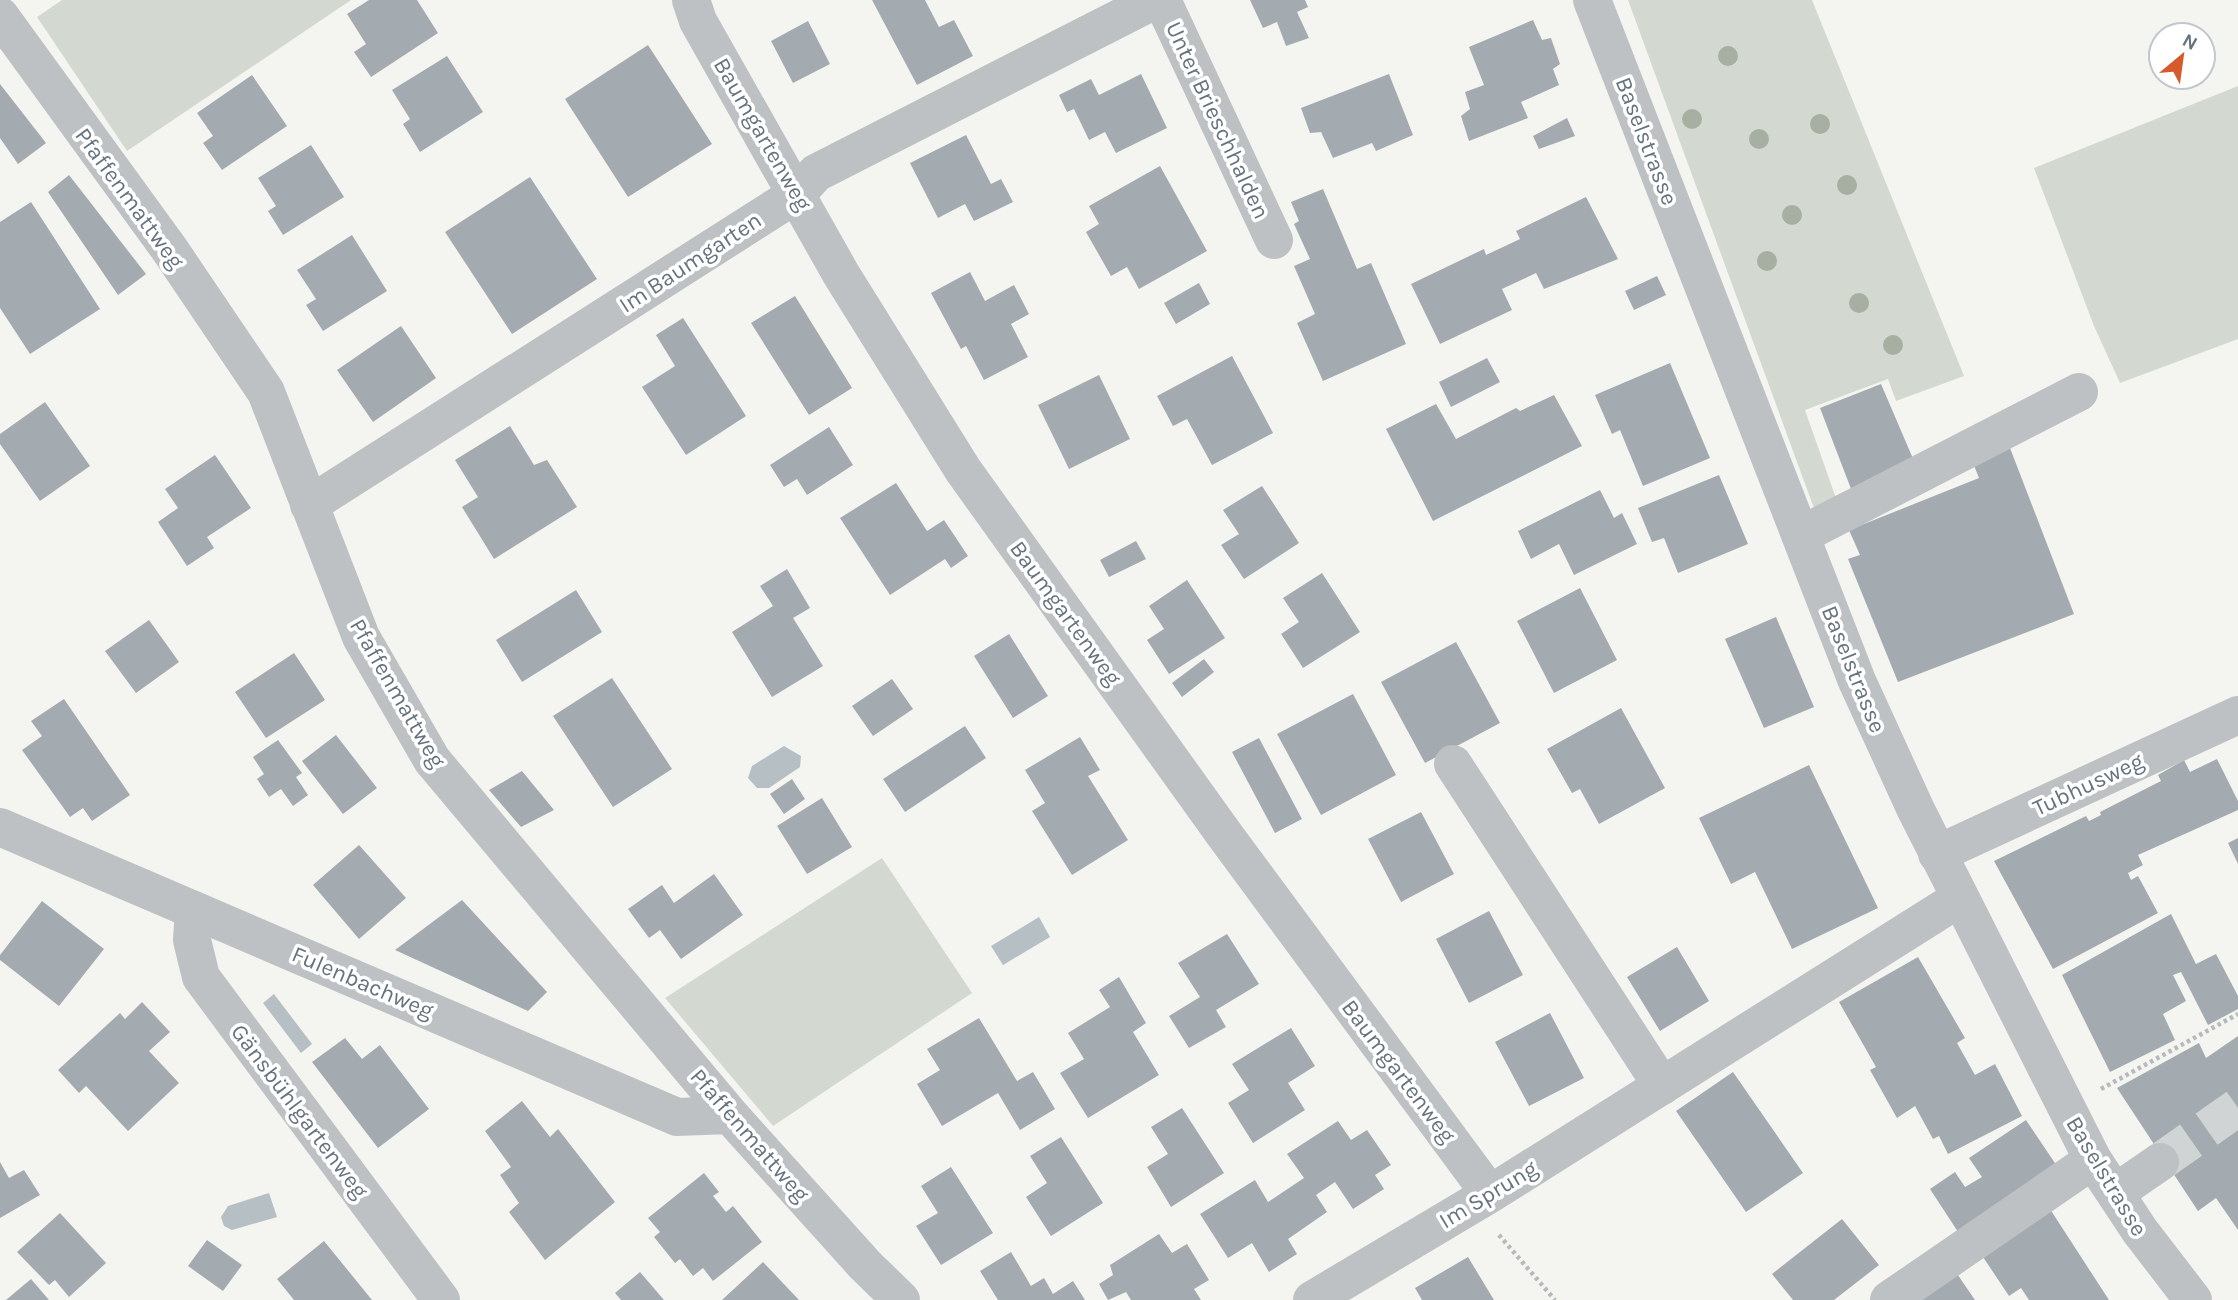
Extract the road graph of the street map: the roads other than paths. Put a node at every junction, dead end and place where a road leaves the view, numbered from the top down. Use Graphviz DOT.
graph roads {
  1 [pos="691,0"];
  2 [pos="1155,0"];
  3 [pos="1162,0"];
  4 [pos="1592,0"];
  5 [pos="0,16"];
  6 [pos="797,194"];
  7 [pos="1274,240"];
  8 [pos="2080,391"];
  9 [pos="309,505"];
  10 [pos="1801,535"];
  11 [pos="2238,715"];
  12 [pos="1453,764"];
  13 [pos="0,827"];
  14 [pos="1937,853"];
  15 [pos="1960,898"];
  16 [pos="194,910"];
  17 [pos="1662,1086"];
  18 [pos="730,1115"];
  19 [pos="2093,1160"];
  20 [pos="2160,1162"];
  21 [pos="2115,1193"];
  22 [pos="1490,1194"];
  23 [pos="441,1300"];
  24 [pos="901,1300"];
  25 [pos="1312,1300"];
  26 [pos="1889,1300"];
  27 [pos="2193,1300"];
  1 -- 6 [label="street, Baumgartenweg"];
  2 -- 6 [label="street, Im Baumgarten"];
  3 -- 7 [label="street, Unter Brieschhalden"];
  4 -- 10 [label="street, Baselstrasse"];
  5 -- 9 [label="street, Pfaffenmattweg"];
  6 -- 9 [label="street, Im Baumgarten"];
  6 -- 22 [label="street, Baumgartenweg"];
  8 -- 10 [label="street"];
  9 -- 18 [label="street, Pfaffenmattweg"];
  10 -- 14 [label="street, Baselstrasse"];
  11 -- 14 [label="street, Tubhusweg"];
  12 -- 17 [label="street"];
  13 -- 16 [label="street, Fulenbachweg"];
  14 -- 15 [label="street, Baselstrasse"];
  15 -- 17 [label="street, Im Sprung"];
  15 -- 19 [label="street, Baselstrasse"];
  16 -- 18 [label="street, Fulenbachweg"];
  16 -- 23 [label="street, Gänsbühlgartenweg"];
  17 -- 22 [label="street, Im Sprung"];
  18 -- 24 [label="street, Pfaffenmattweg"];
  19 -- 21 [label="street, Baselstrasse"];
  19 -- 26 [label="street"];
  20 -- 21 [label="street"];
  21 -- 27 [label="street, Baselstrasse"];
  22 -- 25 [label="street, Im Sprung"];
}
